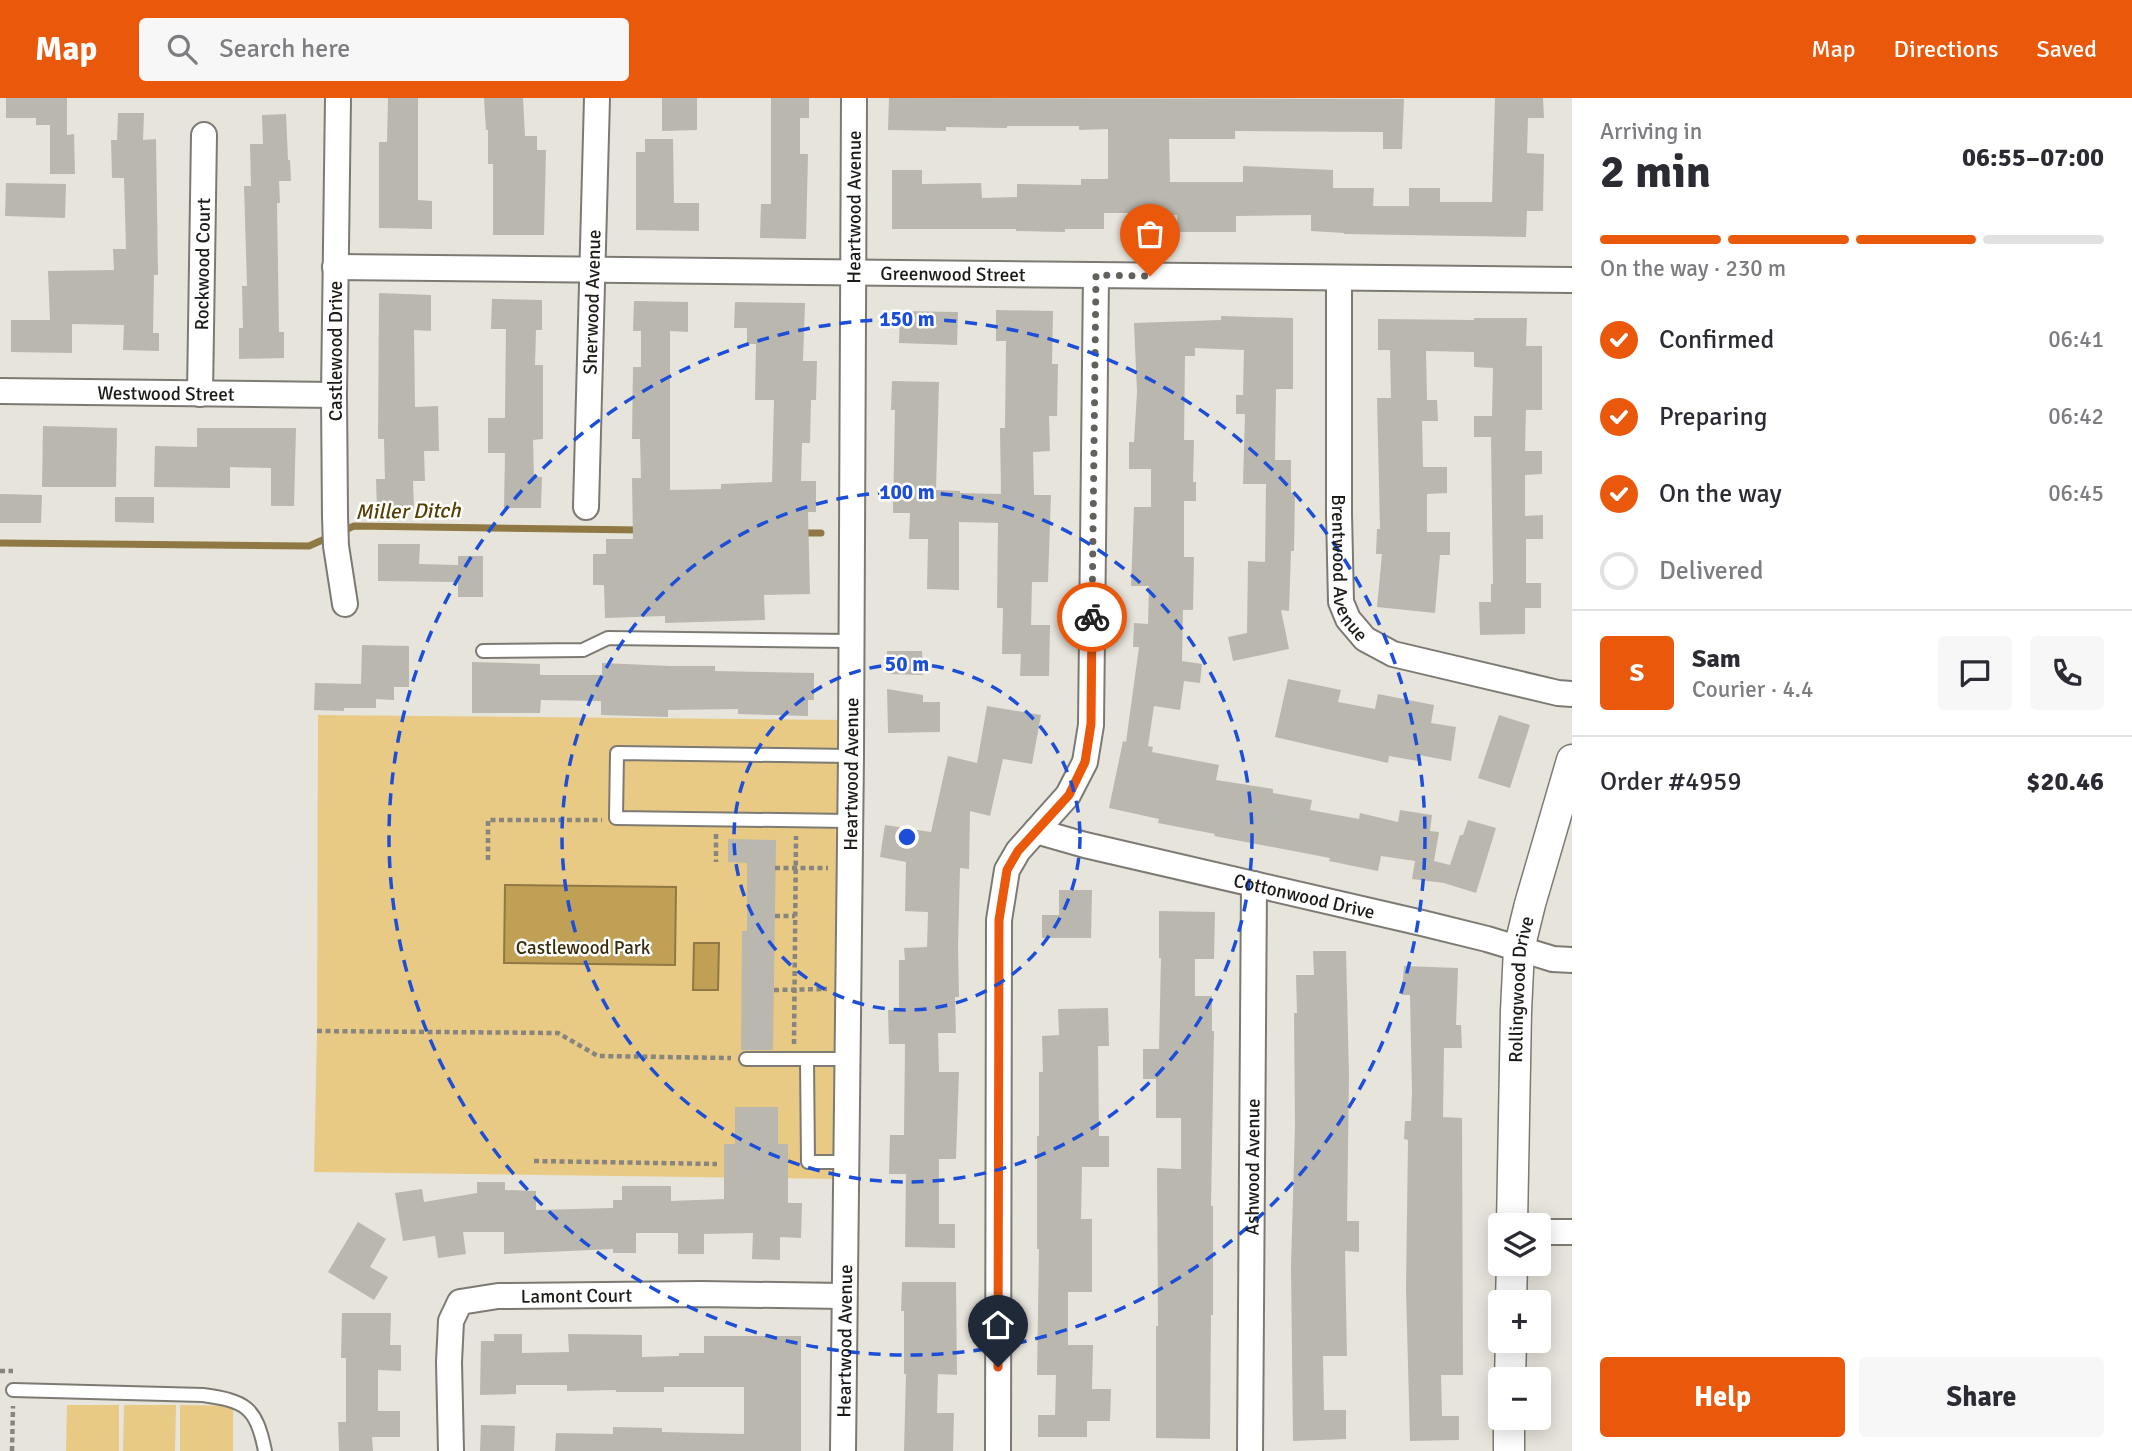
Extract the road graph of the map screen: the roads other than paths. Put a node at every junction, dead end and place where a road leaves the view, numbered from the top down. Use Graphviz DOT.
graph roads {
  1 [pos="338,98"];
  2 [pos="597,98"];
  3 [pos="854,98"];
  4 [pos="204,135"];
  5 [pos="335,267"];
  6 [pos="592,269"];
  7 [pos="853,272"];
  8 [pos="1096,275"];
  9 [pos="1339,278"];
  10 [pos="1572,280"];
  11 [pos="0,391"];
  12 [pos="201,394"];
  13 [pos="334,395"];
  14 [pos="586,507"];
  15 [pos="345,604"];
  16 [pos="850,641"];
  17 [pos="483,651"];
  18 [pos="1572,694"];
  19 [pos="851,755"];
  20 [pos="1572,760"];
  21 [pos="850,821"];
  22 [pos="1036,831"];
  23 [pos="1254,884"];
  24 [pos="1519,949"];
  25 [pos="1572,960"];
  26 [pos="746,1059"];
  27 [pos="801,1059"];
  28 [pos="849,1059"];
  29 [pos="847,1163"];
  30 [pos="1512,1213"];
  31 [pos="1551,1232"];
  32 [pos="1572,1232"];
  33 [pos="844,1296"];
  34 [pos="13,1390"];
  35 [pos="1510,1430"];
  36 [pos="265,1451"];
  37 [pos="451,1451"];
  38 [pos="843,1451"];
  39 [pos="998,1451"];
  40 [pos="1250,1451"];
  41 [pos="1509,1451"];
  1 -- 5 [label="street, Castlewood Drive"];
  2 -- 6 [label="street, Sherwood Avenue"];
  3 -- 7 [label="street, Heartwood Avenue"];
  4 -- 12 [label="street, Rockwood Court"];
  5 -- 6 [label="street, Greenwood Street"];
  5 -- 13 [label="street, Castlewood Drive"];
  6 -- 7 [label="street, Greenwood Street"];
  6 -- 14 [label="street, Sherwood Avenue"];
  7 -- 8 [label="street, Greenwood Street"];
  7 -- 16 [label="street, Heartwood Avenue"];
  8 -- 9 [label="street, Greenwood Street"];
  8 -- 22 [label="street"];
  9 -- 10 [label="street, Greenwood Street"];
  9 -- 18 [label="street, Brentwood Avenue"];
  11 -- 12 [label="street, Westwood Street"];
  12 -- 13 [label="street, Westwood Street"];
  13 -- 15 [label="street, Castlewood Drive"];
  16 -- 17 [label="lane"];
  16 -- 19 [label="street, Heartwood Avenue"];
  19 -- 21 [label="street, Heartwood Avenue"];
  19 -- 21 [label="lane"];
  20 -- 24 [label="street, Rollingwood Drive"];
  21 -- 28 [label="street, Heartwood Avenue"];
  22 -- 23 [label="street, Cottonwood Drive"];
  22 -- 39 [label="street"];
  23 -- 24 [label="street, Cottonwood Drive"];
  23 -- 40 [label="street, Ashwood Avenue"];
  24 -- 25 [label="street, Cottonwood Drive"];
  24 -- 30 [label="street, Rollingwood Drive"];
  26 -- 27 [label="lane"];
  27 -- 28 [label="lane"];
  27 -- 29 [label="lane"];
  28 -- 29 [label="street, Heartwood Avenue"];
  29 -- 33 [label="street, Heartwood Avenue"];
  31 -- 32 [label="street"];
  33 -- 37 [label="street, Lamont Court"];
  33 -- 38 [label="street, Heartwood Avenue"];
  34 -- 36 [label="lane"];
  35 -- 41 [label="street"];
}
